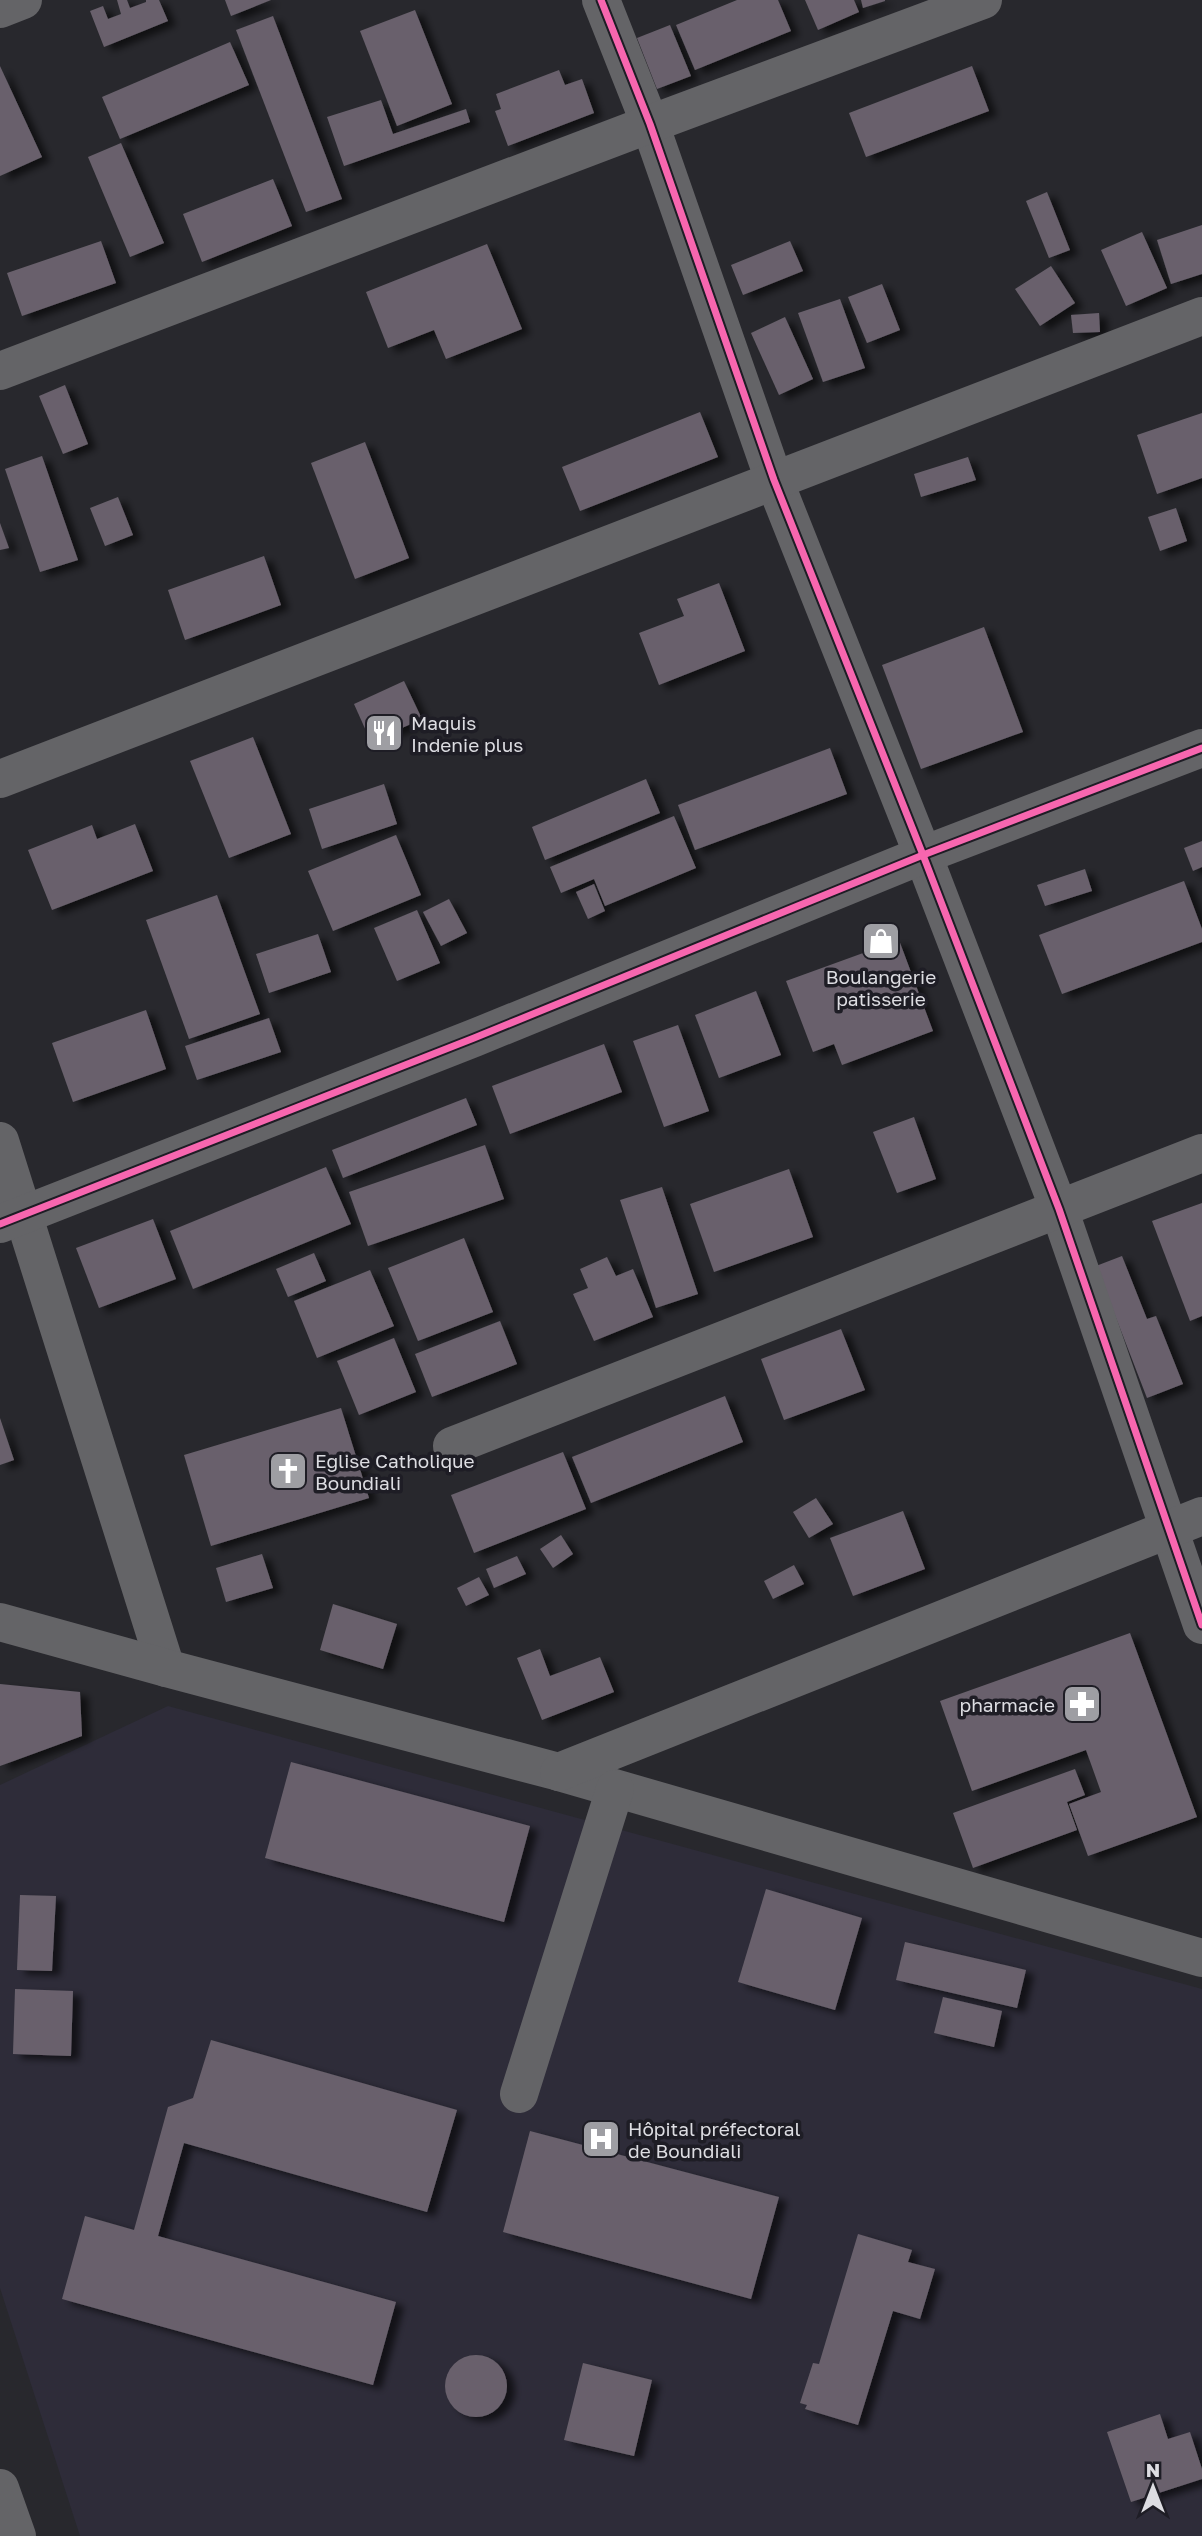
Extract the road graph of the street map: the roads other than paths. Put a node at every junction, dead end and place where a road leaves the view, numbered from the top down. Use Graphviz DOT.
graph roads {
  1 [pos="23,0"];
  2 [pos="601,0"];
  3 [pos="983,0"];
  4 [pos="0,9"];
  5 [pos="650,124"];
  6 [pos="1202,316"];
  7 [pos="0,372"];
  8 [pos="774,480"];
  9 [pos="1202,748"];
  10 [pos="0,779"];
  11 [pos="923,855"];
  12 [pos="0,1141"];
  13 [pos="1202,1153"];
  14 [pos="1059,1209"];
  15 [pos="13,1219"];
  16 [pos="452,1446"];
  17 [pos="1185,1522"];
  18 [pos="0,1622"];
  19 [pos="1202,1625"];
  20 [pos="166,1668"];
  21 [pos="559,1772"];
  22 [pos="615,1789"];
  23 [pos="1202,1958"];
  24 [pos="519,2094"];
  25 [pos="0,2488"];
  26 [pos="17,2536"];
  1 -- 4 [label="street"];
  2 -- 5 [label="street"];
  3 -- 5 [label="street"];
  5 -- 7 [label="street"];
  5 -- 8 [label="street"];
  6 -- 8 [label="street"];
  8 -- 10 [label="street"];
  8 -- 11 [label="street"];
  9 -- 11 [label="street"];
  11 -- 14 [label="street"];
  11 -- 15 [label="street"];
  12 -- 15 [label="street"];
  13 -- 14 [label="street"];
  14 -- 16 [label="street"];
  14 -- 17 [label="street"];
  15 -- 20 [label="street"];
  17 -- 19 [label="street"];
  17 -- 21 [label="street"];
  18 -- 20 [label="street"];
  20 -- 21 [label="street"];
  21 -- 22 [label="street"];
  22 -- 23 [label="street"];
  22 -- 24 [label="street"];
  25 -- 26 [label="street"];
}
